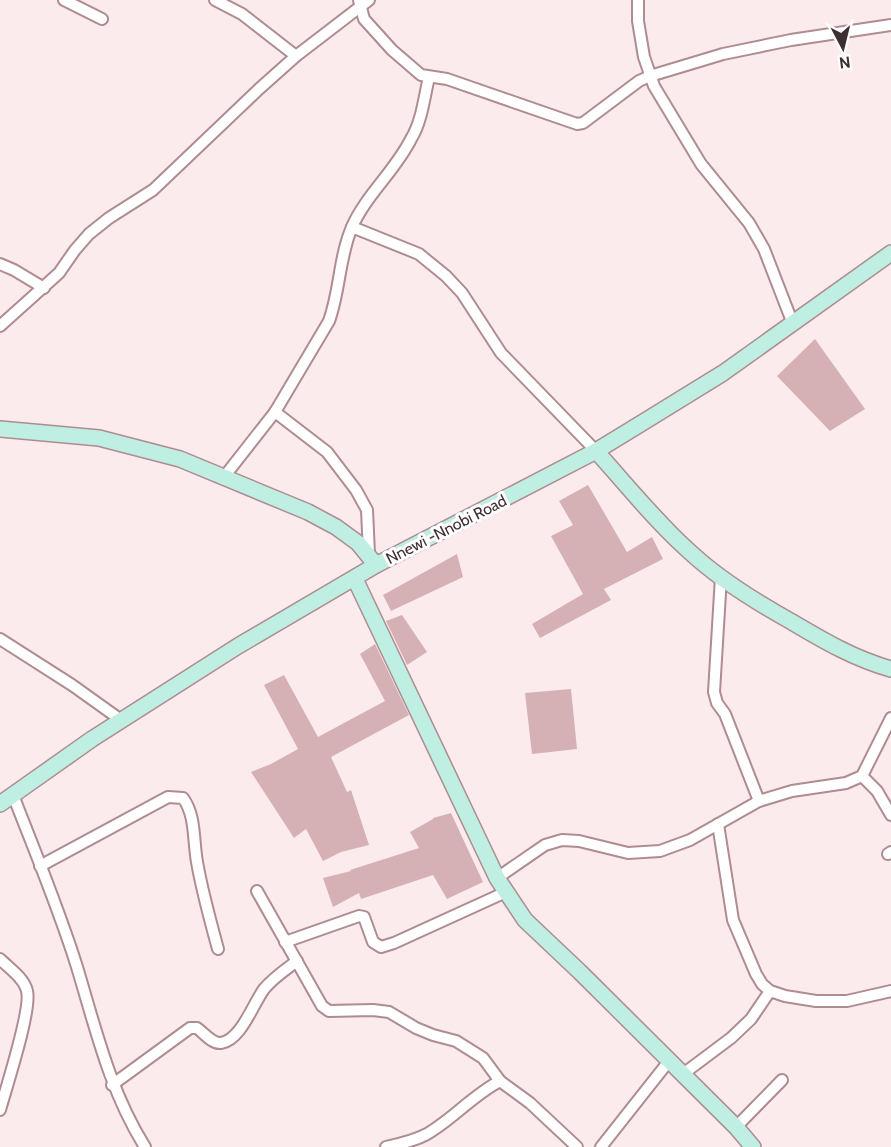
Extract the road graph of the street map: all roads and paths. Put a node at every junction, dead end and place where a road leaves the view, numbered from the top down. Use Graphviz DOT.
graph roads {
  1 [pos="64,0"];
  2 [pos="215,0"];
  3 [pos="369,0"];
  4 [pos="638,0"];
  5 [pos="360,4"];
  6 [pos="102,19"];
  7 [pos="891,25"];
  8 [pos="296,56"];
  9 [pos="650,76"];
  10 [pos="429,77"];
  11 [pos="352,227"];
  12 [pos="891,253"];
  13 [pos="0,264"];
  14 [pos="45,288"];
  15 [pos="793,324"];
  16 [pos="0,326"];
  17 [pos="275,412"];
  18 [pos="0,429"];
  19 [pos="596,451"];
  20 [pos="224,477"];
  21 [pos="372,560"];
  22 [pos="721,577"];
  23 [pos="355,579"];
  24 [pos="0,639"];
  25 [pos="891,669"];
  26 [pos="891,717"];
  27 [pos="121,720"];
  28 [pos="861,776"];
  29 [pos="6,799"];
  30 [pos="759,801"];
  31 [pos="891,815"];
  32 [pos="718,824"];
  33 [pos="40,866"];
  34 [pos="497,878"];
  35 [pos="257,891"];
  36 [pos="506,892"];
  37 [pos="285,942"];
  38 [pos="218,949"];
  39 [pos="0,959"];
  40 [pos="297,961"];
  41 [pos="770,991"];
  42 [pos="891,991"];
  43 [pos="669,1061"];
  44 [pos="683,1074"];
  45 [pos="782,1080"];
  46 [pos="500,1081"];
  47 [pos="112,1084"];
  48 [pos="0,1110"];
  49 [pos="736,1127"];
  50 [pos="145,1147"];
  51 [pos="386,1147"];
  52 [pos="577,1147"];
  53 [pos="601,1147"];
  54 [pos="753,1147"];
  1 -- 6 [label="street"];
  2 -- 8 [label="street"];
  3 -- 5 [label="street"];
  4 -- 9 [label="street"];
  5 -- 8 [label="street"];
  5 -- 10 [label="street"];
  7 -- 9 [label="street"];
  8 -- 14 [label="street"];
  9 -- 10 [label="street"];
  9 -- 15 [label="street"];
  10 -- 11 [label="street"];
  11 -- 17 [label="street"];
  11 -- 19 [label="street"];
  12 -- 15 [label="street, Nnewi -Nnobi Road"];
  13 -- 14 [label="street"];
  14 -- 16 [label="street"];
  15 -- 19 [label="street, Nnewi -Nnobi Road"];
  17 -- 20 [label="street"];
  17 -- 21 [label="street"];
  18 -- 20 [label="street"];
  19 -- 21 [label="street, Nnewi -Nnobi Road"];
  19 -- 22 [label="street"];
  20 -- 21 [label="street"];
  21 -- 23 [label="street, Nnewi -Nnobi Road"];
  22 -- 25 [label="street"];
  22 -- 30 [label="street"];
  23 -- 27 [label="street, Nnewi -Nnobi Road"];
  23 -- 34 [label="street"];
  24 -- 27 [label="street"];
  26 -- 28 [label="street"];
  27 -- 29 [label="street, Nnewi -Nnobi Road"];
  28 -- 30 [label="street"];
  28 -- 31 [label="street"];
  29 -- 33 [label="street"];
  30 -- 32 [label="street"];
  32 -- 34 [label="street"];
  32 -- 41 [label="street"];
  33 -- 38 [label="street"];
  33 -- 47 [label="street"];
  34 -- 36 [label="street"];
  35 -- 37 [label="street"];
  36 -- 37 [label="street"];
  36 -- 43 [label="street"];
  37 -- 40 [label="street"];
  39 -- 48 [label="street"];
  40 -- 46 [label="street"];
  40 -- 47 [label="street"];
  41 -- 42 [label="street"];
  41 -- 44 [label="street"];
  43 -- 44 [label="street"];
  43 -- 53 [label="street"];
  44 -- 49 [label="street"];
  45 -- 49 [label="street"];
  46 -- 51 [label="street"];
  46 -- 52 [label="street"];
  47 -- 50 [label="street"];
  49 -- 54 [label="street"];
}
